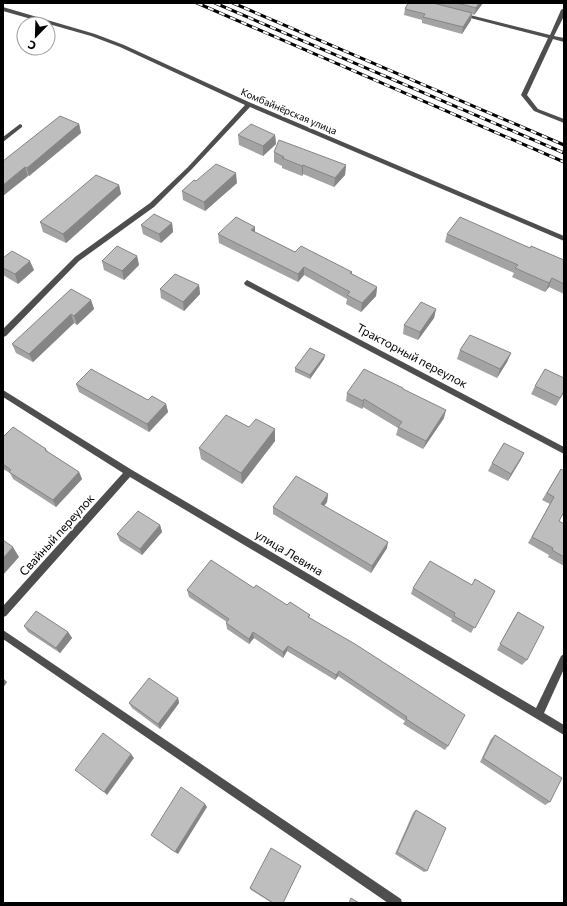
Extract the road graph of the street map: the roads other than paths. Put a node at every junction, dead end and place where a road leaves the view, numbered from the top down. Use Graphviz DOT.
graph roads {
  1 [pos="3,9"];
  2 [pos="564,10"];
  3 [pos="452,12"];
  4 [pos="551,37"];
  5 [pos="564,40"];
  6 [pos="249,104"];
  7 [pos="564,121"];
  8 [pos="20,126"];
  9 [pos="3,140"];
  10 [pos="564,239"];
  11 [pos="247,283"];
  12 [pos="3,334"];
  13 [pos="3,393"];
  14 [pos="564,451"];
  15 [pos="129,472"];
  16 [pos="3,613"];
  17 [pos="3,634"];
  18 [pos="564,659"];
  19 [pos="538,715"];
  20 [pos="564,730"];
  21 [pos="397,903"];
  1 -- 6 [label="street, Комбайнёрская улица"];
  2 -- 4 [label="street"];
  3 -- 4 [label="street"];
  4 -- 5 [label="street"];
  4 -- 7 [label="street"];
  6 -- 10 [label="street, Комбайнёрская улица"];
  6 -- 12 [label="street"];
  8 -- 9 [label="street"];
  11 -- 14 [label="street, Тракторный переулок"];
  13 -- 15 [label="street, улица Левина"];
  15 -- 16 [label="street, Свайный переулок"];
  15 -- 19 [label="street, улица Левина"];
  17 -- 21 [label="street"];
  18 -- 19 [label="street"];
  19 -- 20 [label="street, улица Левина"];
}
